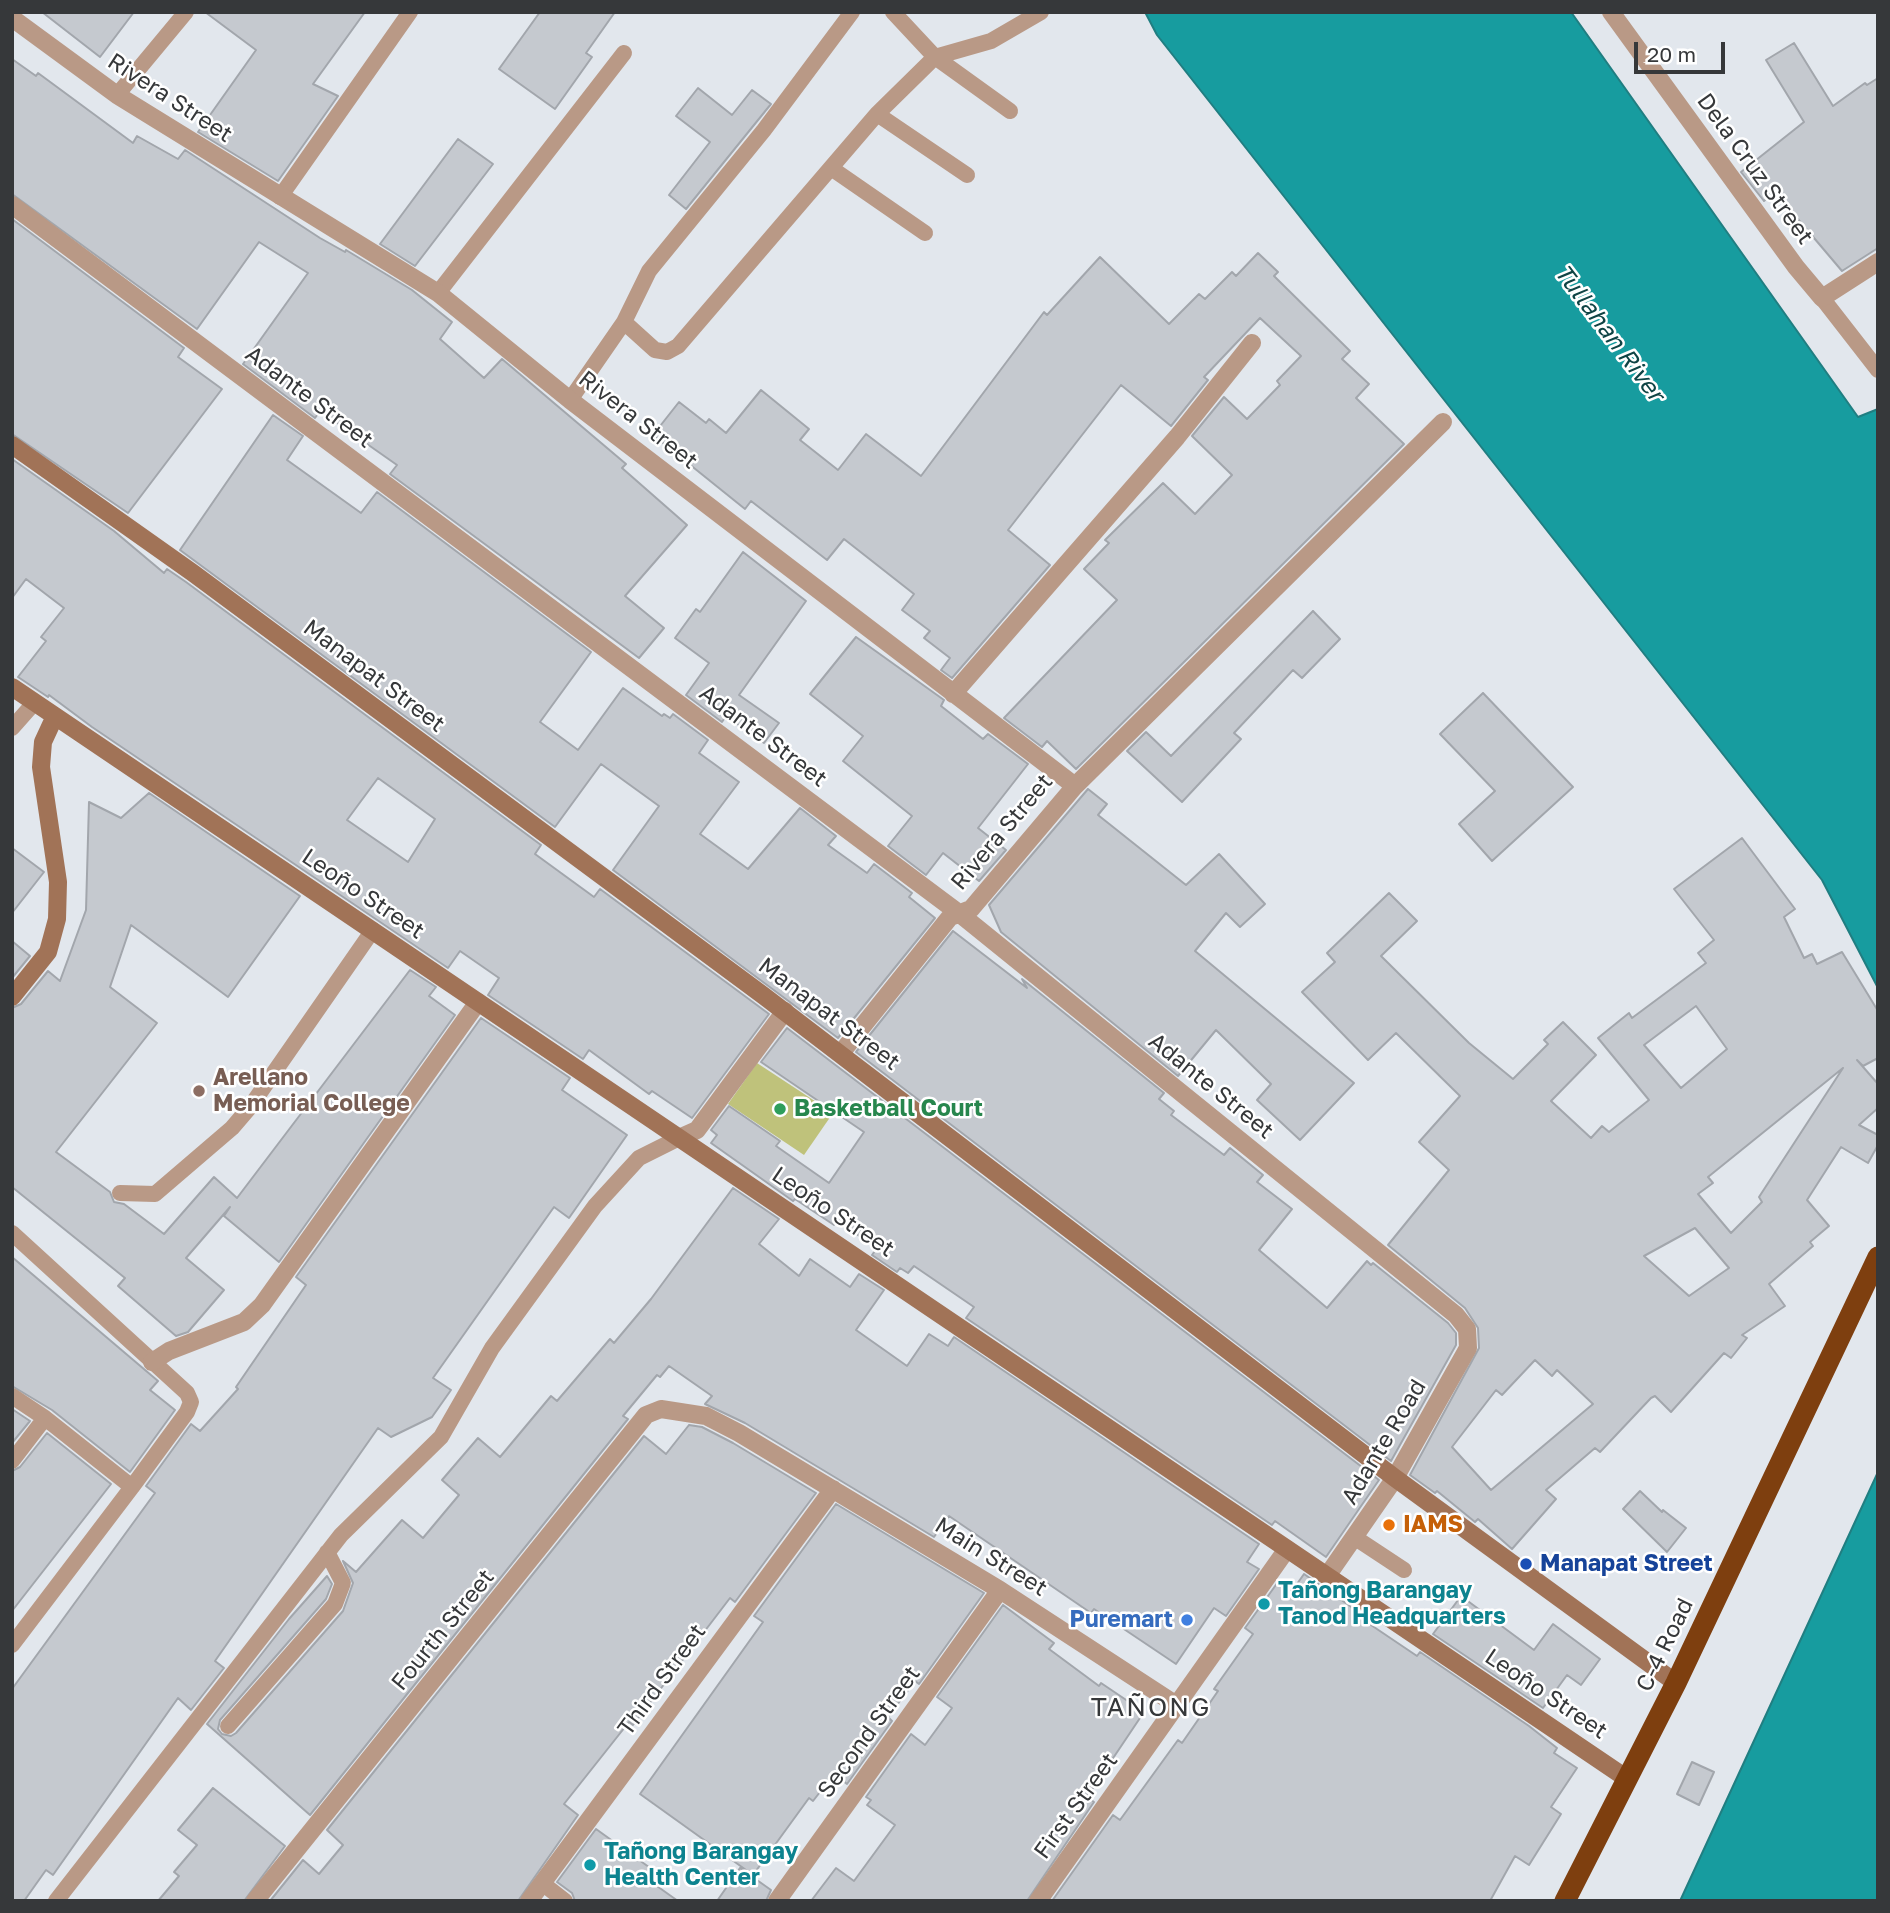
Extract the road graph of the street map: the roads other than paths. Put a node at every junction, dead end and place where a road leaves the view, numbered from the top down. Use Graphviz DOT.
graph roads {
  1 [pos="186,12"];
  2 [pos="410,12"];
  3 [pos="852,12"];
  4 [pos="893,12"];
  5 [pos="1041,12"];
  6 [pos="1611,12"];
  7 [pos="12,18"];
  8 [pos="624,53"];
  9 [pos="935,57"];
  10 [pos="117,95"];
  11 [pos="1010,111"];
  12 [pos="877,114"];
  13 [pos="831,168"];
  14 [pos="967,176"];
  15 [pos="280,197"];
  16 [pos="12,205"];
  17 [pos="925,233"];
  18 [pos="1878,262"];
  19 [pos="438,292"];
  20 [pos="1822,298"];
  21 [pos="624,322"];
  22 [pos="1252,343"];
  23 [pos="1878,370"];
  24 [pos="570,400"];
  25 [pos="1443,422"];
  26 [pos="12,445"];
  27 [pos="12,687"];
  28 [pos="953,695"];
  29 [pos="35,702"];
  30 [pos="55,716"];
  31 [pos="12,728"];
  32 [pos="1075,786"];
  33 [pos="960,914"];
  34 [pos="373,930"];
  35 [pos="12,997"];
  36 [pos="478,1002"];
  37 [pos="785,1012"];
  38 [pos="841,1053"];
  39 [pos="679,1138"];
  40 [pos="120,1193"];
  41 [pos="12,1233"];
  42 [pos="1878,1257"];
  43 [pos="1467,1329"];
  44 [pos="152,1362"];
  45 [pos="12,1396"];
  46 [pos="680,1409"];
  47 [pos="46,1418"];
  48 [pos="12,1461"];
  49 [pos="1395,1478"];
  50 [pos="132,1487"];
  51 [pos="833,1489"];
  52 [pos="1354,1537"];
  53 [pos="1287,1549"];
  54 [pos="327,1552"];
  55 [pos="1404,1570"];
  56 [pos="1328,1576"];
  57 [pos="1000,1590"];
  58 [pos="12,1645"];
  59 [pos="1676,1683"];
  60 [pos="1178,1706"];
  61 [pos="228,1726"];
  62 [pos="1626,1778"];
  63 [pos="542,1883"];
  64 [pos="56,1901"];
  65 [pos="255,1901"];
  66 [pos="528,1901"];
  67 [pos="565,1901"];
  68 [pos="777,1901"];
  69 [pos="1038,1901"];
  70 [pos="1565,1901"];
  1 -- 10 [label="lane"];
  2 -- 15 [label="lane"];
  3 -- 21 [label="lane"];
  4 -- 9 [label="lane"];
  5 -- 9 [label="lane"];
  6 -- 20 [label="street, Dela Cruz Street"];
  7 -- 10 [label="street, Rivera Street"];
  8 -- 19 [label="lane"];
  9 -- 11 [label="lane"];
  9 -- 12 [label="lane"];
  10 -- 15 [label="street, Rivera Street"];
  12 -- 13 [label="lane"];
  12 -- 14 [label="lane"];
  13 -- 17 [label="lane"];
  13 -- 21 [label="lane"];
  15 -- 19 [label="street, Rivera Street"];
  16 -- 33 [label="street, Adante Street"];
  18 -- 20 [label="street"];
  19 -- 24 [label="street, Rivera Street"];
  20 -- 23 [label="lane"];
  21 -- 24 [label="lane"];
  22 -- 28 [label="street"];
  24 -- 28 [label="street, Rivera Street"];
  25 -- 32 [label="street"];
  26 -- 37 [label="main road, Manapat Street"];
  27 -- 29 [label="main road, Leoño Street"];
  28 -- 32 [label="street, Rivera Street"];
  29 -- 30 [label="main road, Leoño Street"];
  29 -- 31 [label="lane"];
  30 -- 34 [label="main road, Leoño Street"];
  30 -- 35 [label="main road"];
  32 -- 33 [label="street, Rivera Street"];
  33 -- 38 [label="street, Rivera Street"];
  33 -- 43 [label="street, Adante Street"];
  34 -- 36 [label="main road, Leoño Street"];
  34 -- 40 [label="lane"];
  36 -- 39 [label="main road, Leoño Street"];
  36 -- 44 [label="street"];
  37 -- 38 [label="main road, Manapat Street"];
  37 -- 39 [label="street"];
  38 -- 49 [label="main road, Manapat Street"];
  39 -- 53 [label="main road, Leoño Street"];
  39 -- 54 [label="lane"];
  41 -- 44 [label="lane"];
  42 -- 59 [label="highway, C-4 Road"];
  43 -- 49 [label="street, Adante Road"];
  44 -- 50 [label="lane"];
  45 -- 47 [label="lane"];
  46 -- 51 [label="street, Main Street"];
  46 -- 65 [label="street, Fourth Street"];
  47 -- 48 [label="lane"];
  47 -- 50 [label="lane"];
  49 -- 52 [label="street, Adante Road"];
  49 -- 59 [label="main road, Manapat Street"];
  50 -- 58 [label="lane"];
  51 -- 57 [label="street, Main Street"];
  51 -- 63 [label="street, Third Street"];
  52 -- 55 [label="lane"];
  52 -- 56 [label="street, Adante Road"];
  53 -- 56 [label="main road, Leoño Street"];
  53 -- 60 [label="street"];
  54 -- 61 [label="lane"];
  54 -- 64 [label="lane"];
  56 -- 62 [label="main road, Leoño Street"];
  57 -- 60 [label="street, Main Street"];
  57 -- 68 [label="street, Second Street"];
  59 -- 62 [label="highway, C-4 Road"];
  60 -- 69 [label="street, First Street"];
  62 -- 70 [label="highway, C-4 Road"];
  63 -- 66 [label="street, Third Street"];
  63 -- 67 [label="lane"];
}
